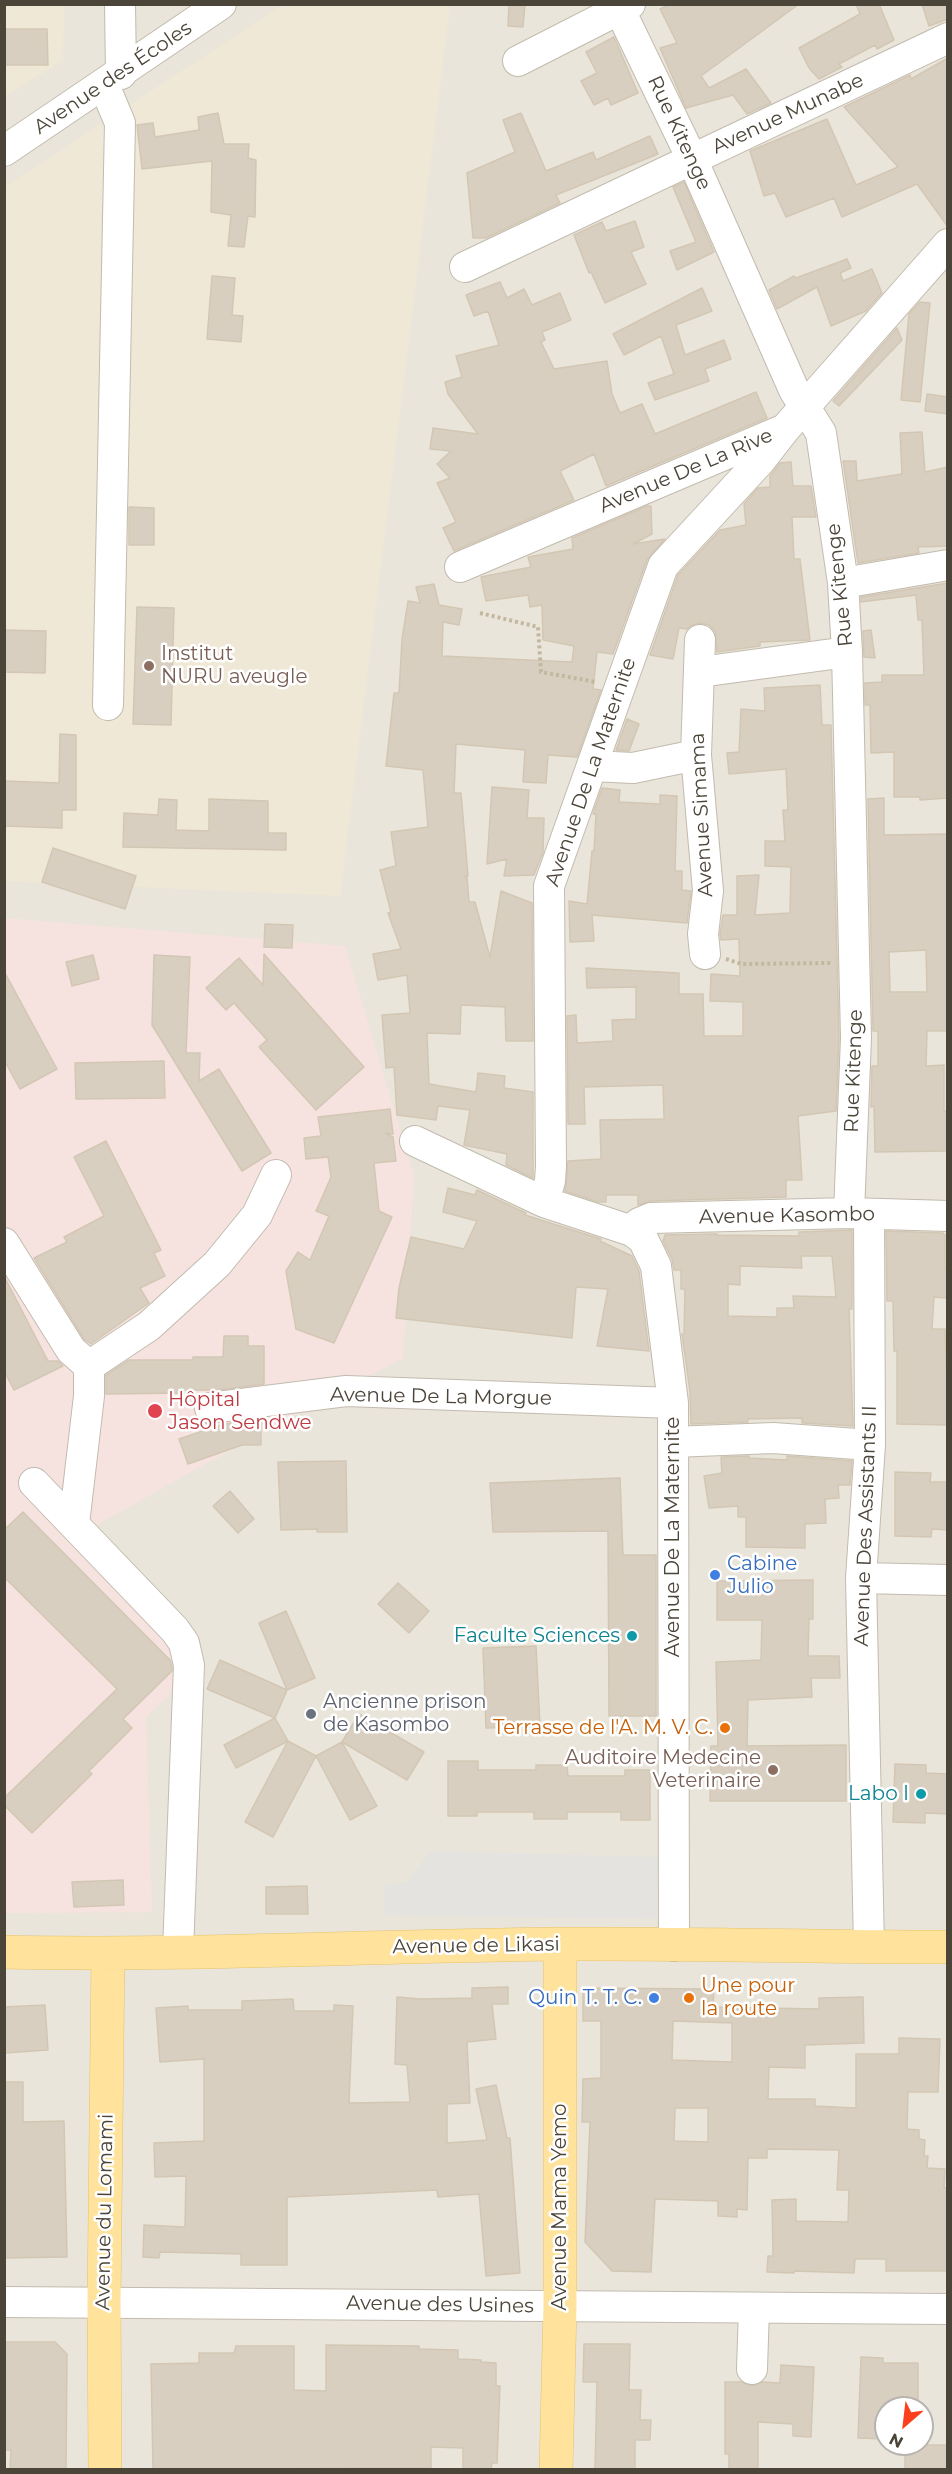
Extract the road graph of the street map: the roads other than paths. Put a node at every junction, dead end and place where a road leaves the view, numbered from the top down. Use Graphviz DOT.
graph roads {
  1 [pos="120,4"];
  2 [pos="221,4"];
  3 [pos="622,6"];
  4 [pos="948,38"];
  5 [pos="518,61"];
  6 [pos="112,80"];
  7 [pos="4,151"];
  8 [pos="692,159"];
  9 [pos="948,244"];
  10 [pos="465,267"];
  11 [pos="807,407"];
  12 [pos="785,429"];
  13 [pos="948,565"];
  14 [pos="460,567"];
  15 [pos="843,583"];
  16 [pos="700,640"];
  17 [pos="847,652"];
  18 [pos="699,672"];
  19 [pos="108,705"];
  20 [pos="696,755"];
  21 [pos="592,766"];
  22 [pos="705,954"];
  23 [pos="415,1141"];
  24 [pos="276,1175"];
  25 [pos="544,1202"];
  26 [pos="859,1214"];
  27 [pos="948,1216"];
  28 [pos="632,1232"];
  29 [pos="4,1243"];
  30 [pos="89,1366"];
  31 [pos="672,1403"];
  32 [pos="210,1408"];
  33 [pos="673,1442"];
  34 [pos="870,1445"];
  35 [pos="34,1483"];
  36 [pos="74,1524"];
  37 [pos="861,1578"];
  38 [pos="948,1580"];
  39 [pos="560,1944"];
  40 [pos="674,1946"];
  41 [pos="869,1947"];
  42 [pos="948,1947"];
  43 [pos="178,1951"];
  44 [pos="4,1952"];
  45 [pos="108,1954"];
  46 [pos="104,2301"];
  47 [pos="4,2302"];
  48 [pos="560,2306"];
  49 [pos="754,2308"];
  50 [pos="948,2308"];
  51 [pos="752,2369"];
  52 [pos="105,2469"];
  53 [pos="556,2469"];
  1 -- 6 [label="street"];
  2 -- 6 [label="street, Avenue des Écoles"];
  3 -- 5 [label="street"];
  3 -- 8 [label="street, Rue Kitenge"];
  4 -- 8 [label="street, Avenue Munabe"];
  6 -- 7 [label="street, Avenue des Écoles"];
  6 -- 19 [label="street"];
  8 -- 10 [label="street, Avenue Munabe"];
  8 -- 11 [label="street, Rue Kitenge"];
  9 -- 11 [label="street, Avenue De La Rive"];
  11 -- 12 [label="street, Avenue De La Rive"];
  11 -- 15 [label="street, Rue Kitenge"];
  12 -- 14 [label="street, Avenue De La Rive"];
  12 -- 21 [label="street, Avenue De La Maternite"];
  13 -- 15 [label="street"];
  15 -- 17 [label="street, Rue Kitenge"];
  16 -- 18 [label="street, Avenue Simama"];
  17 -- 18 [label="street"];
  17 -- 26 [label="street, Rue Kitenge"];
  18 -- 20 [label="street, Avenue Simama"];
  20 -- 21 [label="street"];
  20 -- 22 [label="street, Avenue Simama"];
  21 -- 25 [label="street, Avenue De La Maternite"];
  23 -- 25 [label="street"];
  24 -- 30 [label="street"];
  25 -- 28 [label="street"];
  26 -- 27 [label="street, Avenue Kasombo"];
  26 -- 28 [label="street, Avenue Kasombo"];
  26 -- 34 [label="street, Avenue Des Assistants II"];
  28 -- 31 [label="street, Avenue De La Maternite"];
  29 -- 30 [label="street"];
  30 -- 36 [label="street"];
  31 -- 32 [label="street, Avenue De La Morgue"];
  31 -- 33 [label="street, Avenue De La Maternite"];
  33 -- 34 [label="street"];
  33 -- 40 [label="street, Avenue De La Maternite"];
  34 -- 37 [label="street, Avenue Des Assistants II"];
  35 -- 36 [label="street"];
  36 -- 43 [label="street"];
  37 -- 38 [label="street"];
  37 -- 41 [label="street, Avenue Des Assistants II"];
  39 -- 40 [label="main road, Avenue de Likasi"];
  39 -- 43 [label="main road, Avenue de Likasi"];
  39 -- 48 [label="main road, Avenue Mama Yemo"];
  40 -- 41 [label="main road, Avenue de Likasi"];
  41 -- 42 [label="main road, Avenue de Likasi"];
  43 -- 45 [label="main road, Avenue de Likasi"];
  44 -- 45 [label="main road, Avenue de Likasi"];
  45 -- 46 [label="main road, Avenue du Lomami"];
  46 -- 47 [label="street, Avenue des Usines"];
  46 -- 48 [label="street, Avenue des Usines"];
  46 -- 52 [label="main road, Avenue du Lomami"];
  48 -- 49 [label="street, Avenue des Usines"];
  48 -- 53 [label="main road, Avenue Mama Yemo"];
  49 -- 50 [label="street, Avenue des Usines"];
  49 -- 51 [label="street"];
}
